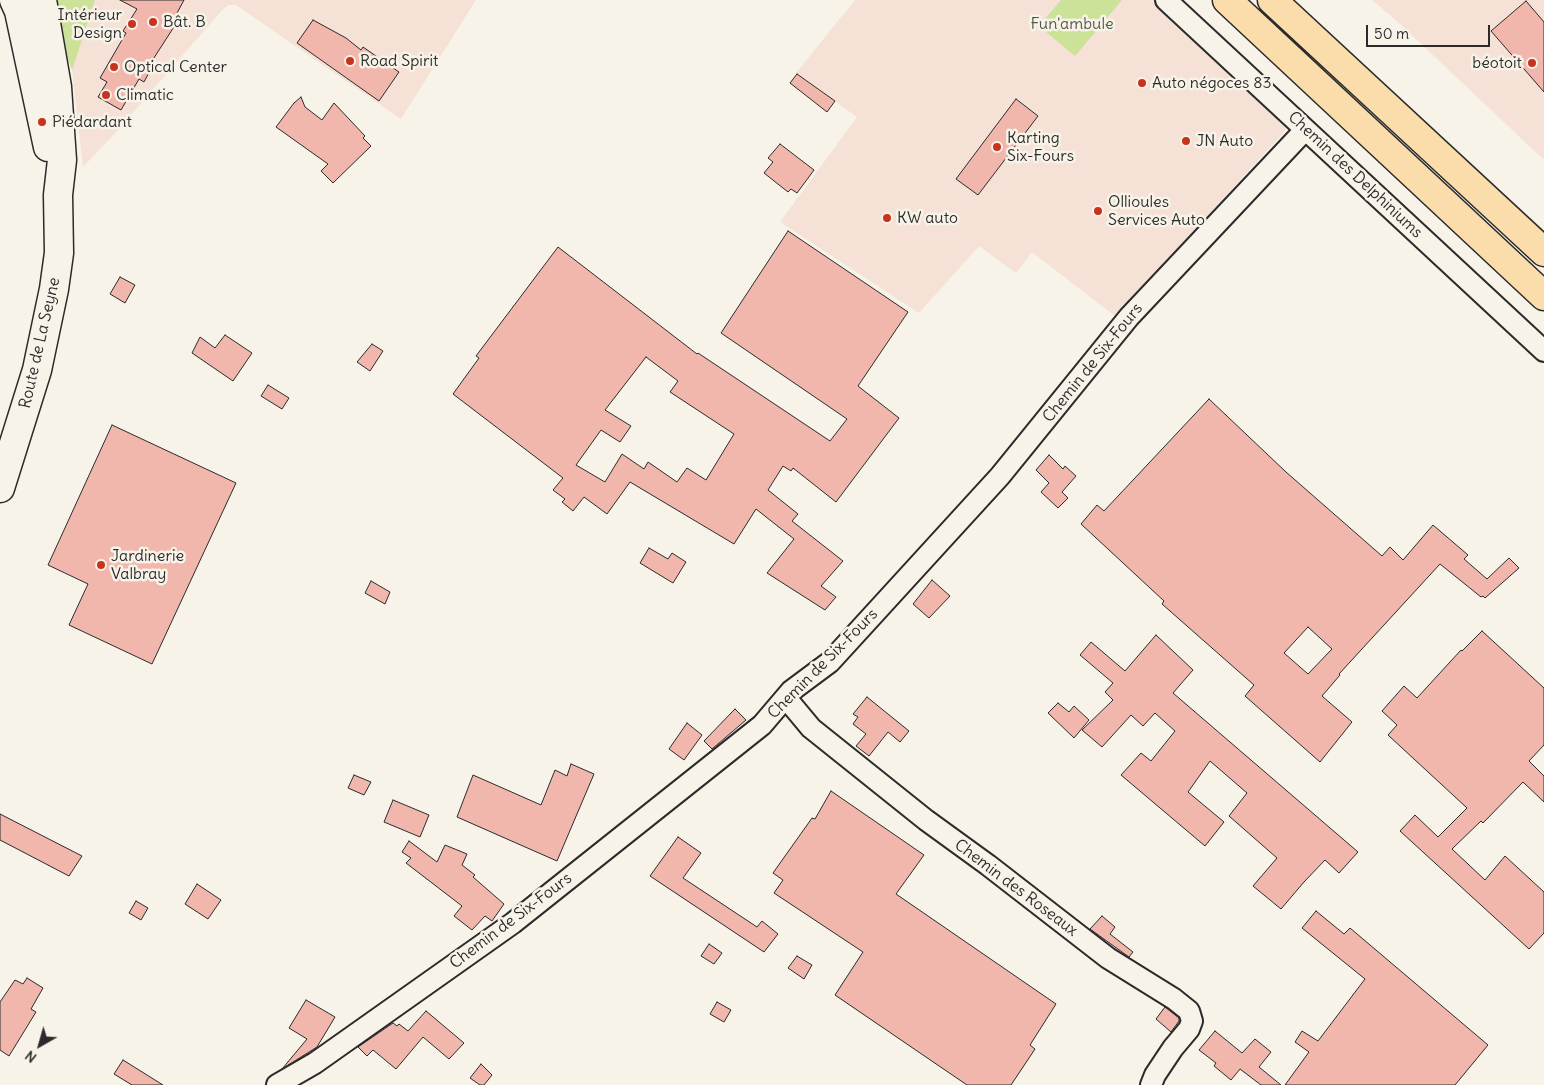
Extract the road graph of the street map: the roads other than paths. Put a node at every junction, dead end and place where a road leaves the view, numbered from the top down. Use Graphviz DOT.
graph roads {
  1 [pos="14,0"];
  2 [pos="42,0"];
  3 [pos="1166,0"];
  4 [pos="1227,0"];
  5 [pos="1272,0"];
  6 [pos="1305,130"];
  7 [pos="58,195"];
  8 [pos="1544,252"];
  9 [pos="1544,296"];
  10 [pos="1544,350"];
  11 [pos="0,488"];
  12 [pos="786,698"];
  13 [pos="278,1085"];
  14 [pos="1151,1085"];
  1 -- 7 [label="main road, Route de La Seyne"];
  2 -- 7 [label="main road, Route de La Seyne"];
  3 -- 6 [label="street, Chemin des Delphiniums"];
  4 -- 9 [label="highway"];
  5 -- 8 [label="highway"];
  6 -- 10 [label="street, Chemin des Delphiniums"];
  6 -- 12 [label="street, Chemin de Six-Fours"];
  7 -- 11 [label="main road, Route de La Seyne"];
  12 -- 13 [label="street, Chemin de Six-Fours"];
  12 -- 14 [label="street, Chemin des Roseaux"];
}
